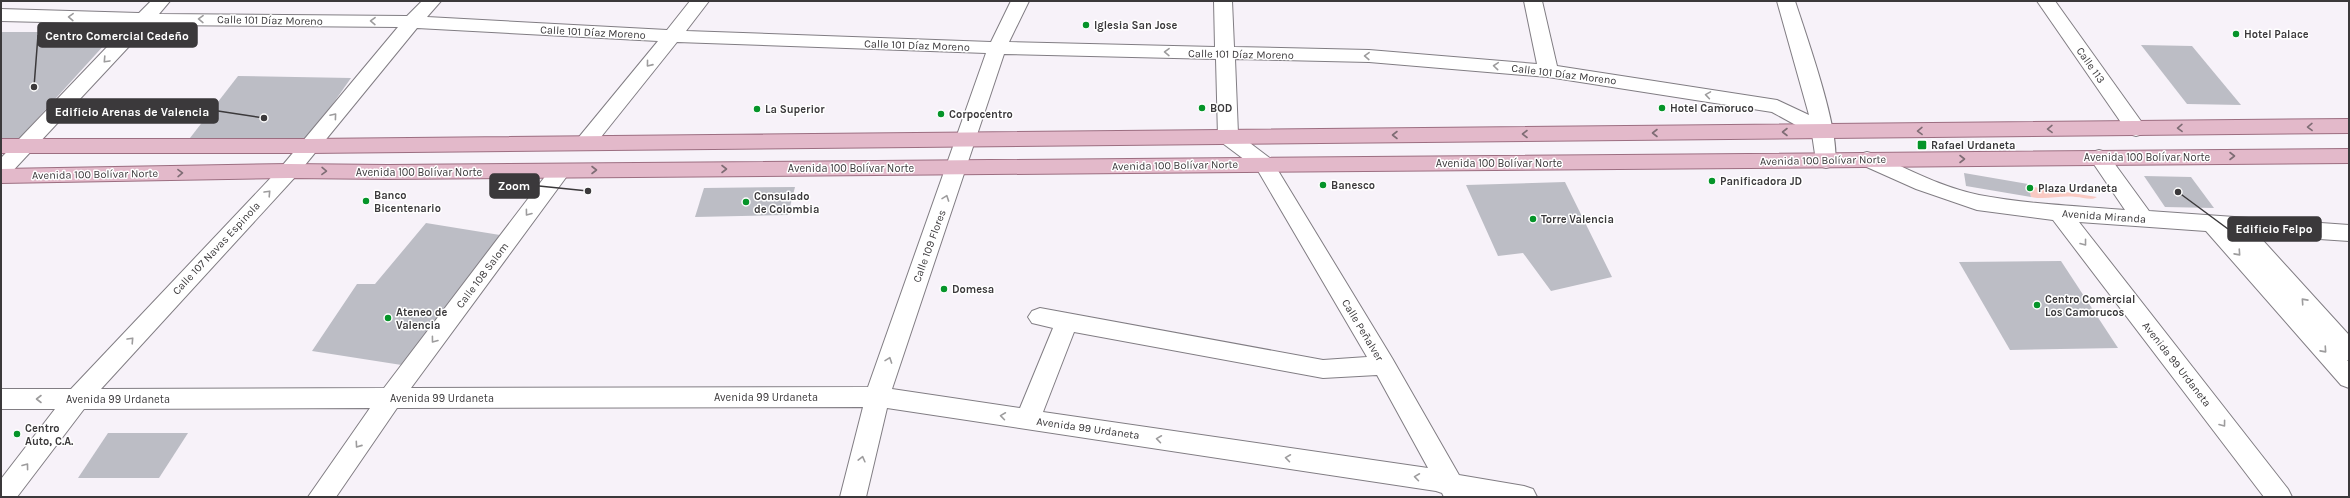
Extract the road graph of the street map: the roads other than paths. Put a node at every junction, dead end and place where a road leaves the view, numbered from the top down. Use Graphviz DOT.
graph roads {
  1 [pos="161,1"];
  2 [pos="432,1"];
  3 [pos="700,1"];
  4 [pos="1020,1"];
  5 [pos="1223,1"];
  6 [pos="1533,1"];
  7 [pos="1786,1"];
  8 [pos="2046,1"];
  9 [pos="1,15"];
  10 [pos="145,19"];
  11 [pos="412,22"];
  12 [pos="671,36"];
  13 [pos="997,48"];
  14 [pos="1224,54"];
  15 [pos="1548,70"];
  16 [pos="2349,126"];
  17 [pos="2136,128"];
  18 [pos="1824,132"];
  19 [pos="1228,137"];
  20 [pos="967,139"];
  21 [pos="586,142"];
  22 [pos="1,146"];
  23 [pos="26,146"];
  24 [pos="309,146"];
  25 [pos="2349,156"];
  26 [pos="2099,158"];
  27 [pos="1867,159"];
  28 [pos="1826,160"];
  29 [pos="1264,164"];
  30 [pos="957,168"];
  31 [pos="1,171"];
  32 [pos="289,171"];
  33 [pos="560,171"];
  34 [pos="1,176"];
  35 [pos="2060,213"];
  36 [pos="2142,218"];
  37 [pos="2212,223"];
  38 [pos="2237,225"];
  39 [pos="2349,233"];
  40 [pos="1040,317"];
  41 [pos="1067,322"];
  42 [pos="2349,351"];
  43 [pos="1384,365"];
  44 [pos="2349,378"];
  45 [pos="391,397"];
  46 [pos="877,397"];
  47 [pos="1,398"];
  48 [pos="77,399"];
  49 [pos="1028,419"];
  50 [pos="1455,491"];
  51 [pos="2,497"];
  52 [pos="321,497"];
  53 [pos="853,497"];
  54 [pos="1524,497"];
  55 [pos="2279,497"];
  1 -- 10 [label="street"];
  2 -- 11 [label="street, Calle 107 Navas Espinola"];
  3 -- 12 [label="street"];
  4 -- 13 [label="street, Calle 109 Flores"];
  5 -- 14 [label="street"];
  6 -- 15 [label="street"];
  7 -- 18 [label="street"];
  8 -- 17 [label="street, Calle 113"];
  10 -- 9 [label="street, Calle 101 Díaz Moreno, one-way"];
  11 -- 10 [label="street, Calle 101 Díaz Moreno, one-way"];
  10 -- 23 [label="street, one-way"];
  11 -- 12 [label="street, Calle 101 Díaz Moreno"];
  24 -- 11 [label="street, Calle 107 Navas Espinola, one-way"];
  12 -- 13 [label="street, Calle 101 Díaz Moreno"];
  12 -- 21 [label="street, one-way"];
  14 -- 13 [label="street, Calle 101 Díaz Moreno, one-way"];
  13 -- 20 [label="street, Calle 109 Flores"];
  15 -- 14 [label="street, Calle 101 Díaz Moreno, one-way"];
  14 -- 19 [label="street"];
  18 -- 15 [label="street, Calle 101 Díaz Moreno, one-way"];
  16 -- 17 [label="main road, one-way"];
  17 -- 18 [label="main road, one-way"];
  18 -- 19 [label="main road, one-way"];
  18 -- 28 [label="street"];
  19 -- 20 [label="main road"];
  19 -- 29 [label="street"];
  20 -- 21 [label="main road"];
  20 -- 30 [label="street, Calle 109 Flores"];
  21 -- 24 [label="main road"];
  22 -- 23 [label="main road"];
  23 -- 24 [label="main road"];
  23 -- 31 [label="street"];
  24 -- 32 [label="street, Calle 107 Navas Espinola"];
  26 -- 25 [label="main road, Avenida 100 Bolívar Norte, one-way"];
  27 -- 26 [label="main road, Avenida 100 Bolívar Norte, one-way"];
  26 -- 36 [label="street"];
  27 -- 28 [label="main road, Avenida 100 Bolívar Norte"];
  27 -- 35 [label="street, Avenida Miranda"];
  28 -- 29 [label="main road, Avenida 100 Bolívar Norte"];
  29 -- 30 [label="main road, Avenida 100 Bolívar Norte"];
  29 -- 43 [label="street, Calle Peñalver"];
  33 -- 30 [label="main road, Avenida 100 Bolívar Norte, one-way"];
  46 -- 30 [label="street, Calle 109 Flores, one-way"];
  32 -- 33 [label="main road, Avenida 100 Bolívar Norte, one-way"];
  34 -- 32 [label="main road, Avenida 100 Bolívar Norte, one-way"];
  48 -- 32 [label="street, Calle 107 Navas Espinola, one-way"];
  33 -- 45 [label="street, Calle 108 Salom, one-way"];
  35 -- 36 [label="street, Avenida Miranda"];
  35 -- 55 [label="street, Avenida 99 Urdaneta, one-way"];
  36 -- 37 [label="street, Avenida Miranda"];
  37 -- 38 [label="street, Avenida Miranda"];
  37 -- 44 [label="street, one-way"];
  38 -- 39 [label="street, Avenida Miranda"];
  42 -- 38 [label="street, one-way"];
  40 -- 41 [label="street"];
  41 -- 43 [label="street"];
  41 -- 49 [label="street"];
  43 -- 50 [label="street, Calle Peñalver"];
  45 -- 46 [label="street, Avenida 99 Urdaneta"];
  45 -- 48 [label="street, Avenida 99 Urdaneta"];
  45 -- 52 [label="street, Calle 108 Salom, one-way"];
  49 -- 46 [label="street, Avenida 99 Urdaneta, one-way"];
  53 -- 46 [label="street, Calle 109 Flores, one-way"];
  48 -- 47 [label="street, Avenida 99 Urdaneta, one-way"];
  51 -- 48 [label="street, Calle 107 Navas Espinola, one-way"];
  50 -- 49 [label="street, Avenida 99 Urdaneta, one-way"];
  50 -- 54 [label="street, Avenida 99 Urdaneta"];
}
